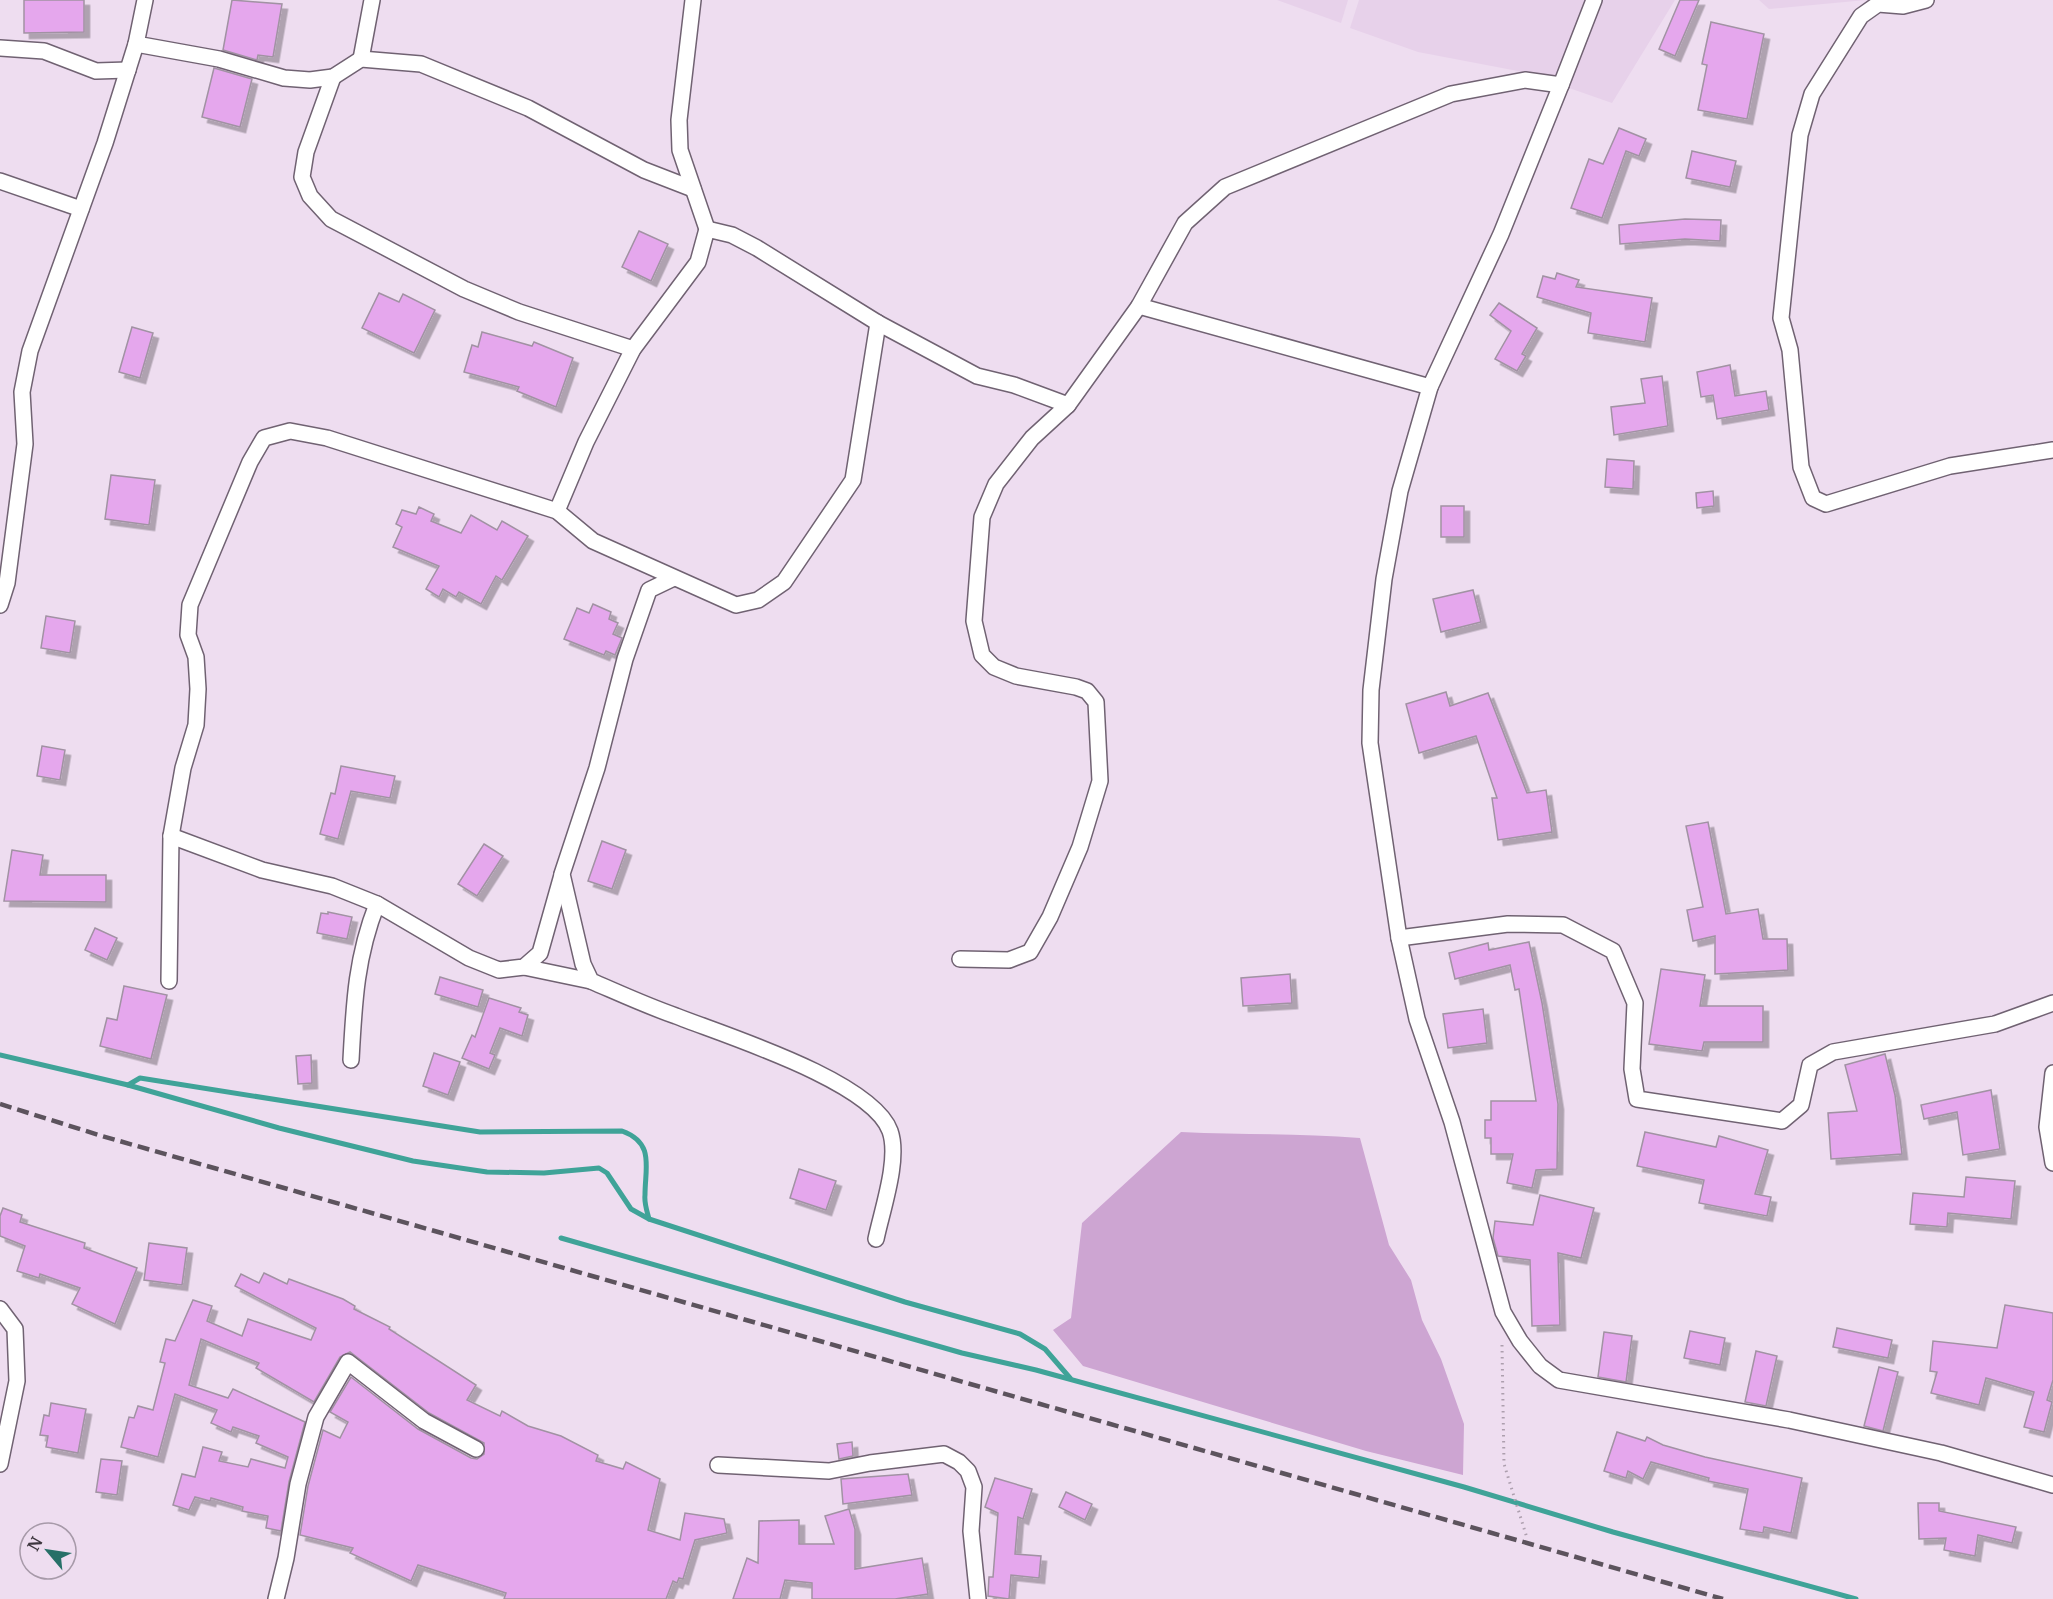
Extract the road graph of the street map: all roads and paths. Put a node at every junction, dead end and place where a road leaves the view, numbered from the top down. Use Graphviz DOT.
graph roads {
  1 [pos="145,0"];
  2 [pos="372,0"];
  3 [pos="693,0"];
  4 [pos="1594,0"];
  5 [pos="1926,0"];
  6 [pos="136,44"];
  7 [pos="0,48"];
  8 [pos="361,59"];
  9 [pos="128,70"];
  10 [pos="333,77"];
  11 [pos="1562,85"];
  12 [pos="0,181"];
  13 [pos="693,189"];
  14 [pos="81,209"];
  15 [pos="707,229"];
  16 [pos="1139,306"];
  17 [pos="878,323"];
  18 [pos="633,349"];
  19 [pos="1430,387"];
  20 [pos="1068,405"];
  21 [pos="2053,450"];
  22 [pos="557,510"];
  23 [pos="674,578"];
  24 [pos="0,605"];
  25 [pos="171,836"];
  26 [pos="562,874"];
  27 [pos="377,904"];
  28 [pos="1399,938"];
  29 [pos="960,959"];
  30 [pos="524,967"];
  31 [pos="169,981"];
  32 [pos="591,981"];
  33 [pos="2053,1003"];
  34 [pos="351,1060"];
  35 [pos="2053,1073"];
  36 [pos="2053,1163"];
  37 [pos="876,1239"];
  38 [pos="0,1309"];
  39 [pos="1503,1312"];
  40 [pos="476,1449"];
  41 [pos="0,1464"];
  42 [pos="718,1465"];
  43 [pos="2053,1485"];
  44 [pos="1527,1538"];
  45 [pos="276,1599"];
  46 [pos="978,1599"];
  1 -- 6 [label="street"];
  2 -- 8 [label="street"];
  3 -- 13 [label="street"];
  4 -- 11 [label="street"];
  5 -- 21 [label="street"];
  6 -- 9 [label="street"];
  6 -- 10 [label="street"];
  7 -- 9 [label="street"];
  8 -- 10 [label="street"];
  8 -- 13 [label="street"];
  9 -- 14 [label="street"];
  10 -- 18 [label="street"];
  11 -- 16 [label="street"];
  11 -- 19 [label="street"];
  12 -- 14 [label="street"];
  13 -- 15 [label="street"];
  14 -- 24 [label="street"];
  15 -- 17 [label="street"];
  15 -- 18 [label="street"];
  16 -- 19 [label="street"];
  16 -- 20 [label="street"];
  17 -- 20 [label="street"];
  17 -- 23 [label="street"];
  18 -- 22 [label="street"];
  19 -- 28 [label="street"];
  20 -- 29 [label="street"];
  22 -- 23 [label="street"];
  22 -- 25 [label="street"];
  23 -- 26 [label="street"];
  25 -- 27 [label="street"];
  25 -- 31 [label="street"];
  26 -- 30 [label="street"];
  26 -- 32 [label="street"];
  27 -- 30 [label="street"];
  27 -- 34 [label="street"];
  28 -- 33 [label="street"];
  28 -- 39 [label="street"];
  30 -- 32 [label="street"];
  32 -- 37 [label="street"];
  35 -- 36 [label="street"];
  38 -- 41 [label="street"];
  39 -- 43 [label="street"];
  39 -- 44 [label="path"];
  40 -- 45 [label="street"];
  42 -- 46 [label="street"];
}
